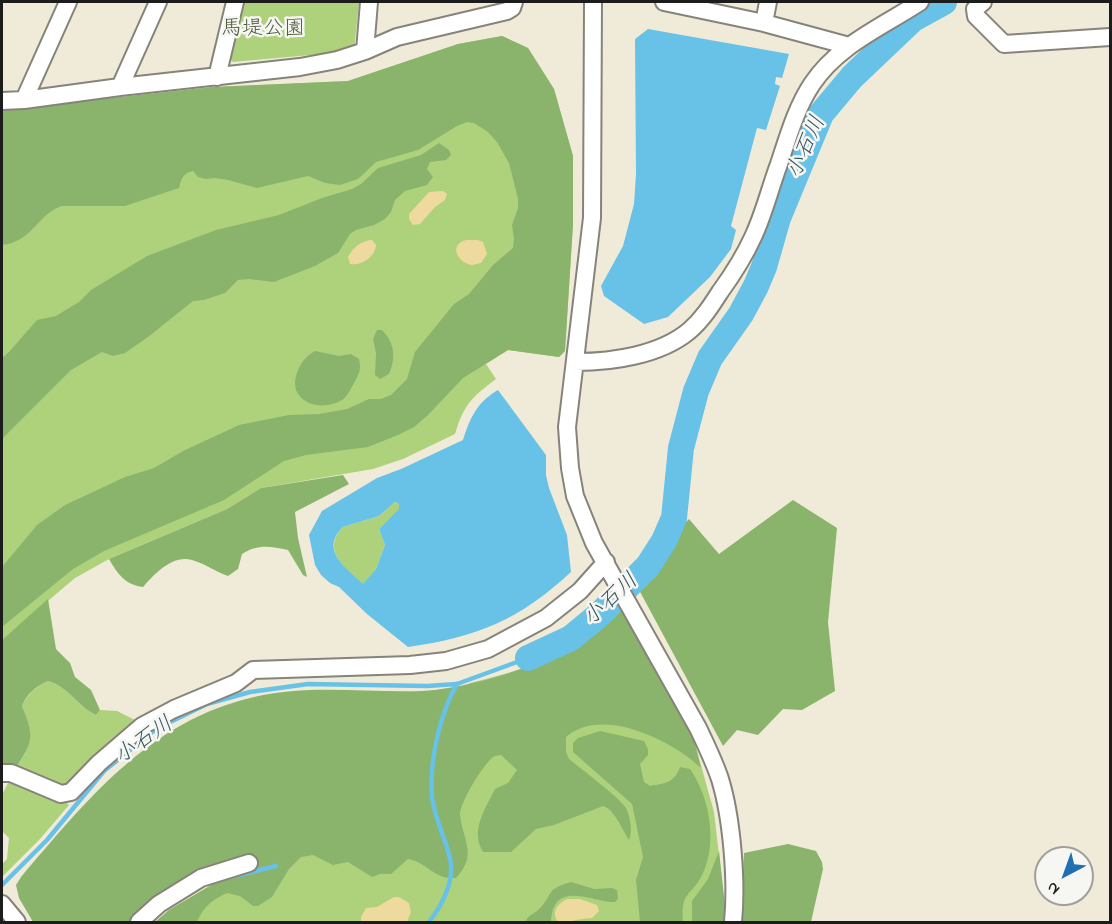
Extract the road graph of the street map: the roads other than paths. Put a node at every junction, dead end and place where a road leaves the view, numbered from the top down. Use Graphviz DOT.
graph roads {
  1 [pos="68,2"];
  2 [pos="158,2"];
  3 [pos="235,2"];
  4 [pos="369,2"];
  5 [pos="514,2"];
  6 [pos="592,2"];
  7 [pos="768,2"];
  8 [pos="920,2"];
  9 [pos="983,2"];
  10 [pos="674,3"];
  11 [pos="764,23"];
  12 [pos="1110,37"];
  13 [pos="849,46"];
  14 [pos="365,51"];
  15 [pos="217,76"];
  16 [pos="120,87"];
  17 [pos="2,100"];
  18 [pos="24,100"];
  19 [pos="576,362"];
  20 [pos="606,562"];
  21 [pos="2,773"];
  22 [pos="249,863"];
  23 [pos="2,904"];
  24 [pos="17,922"];
  25 [pos="140,922"];
  26 [pos="733,922"];
  1 -- 18 [label="street"];
  2 -- 16 [label="street"];
  3 -- 15 [label="street"];
  4 -- 14 [label="street"];
  5 -- 14 [label="street"];
  6 -- 19 [label="street"];
  7 -- 11 [label="street"];
  8 -- 13 [label="street"];
  9 -- 12 [label="street"];
  10 -- 11 [label="street"];
  11 -- 13 [label="street"];
  13 -- 19 [label="street"];
  14 -- 15 [label="street"];
  15 -- 16 [label="street"];
  16 -- 18 [label="street"];
  17 -- 18 [label="street"];
  19 -- 20 [label="street"];
  20 -- 21 [label="street"];
  20 -- 26 [label="street"];
  22 -- 25 [label="street"];
  23 -- 24 [label="street"];
}
